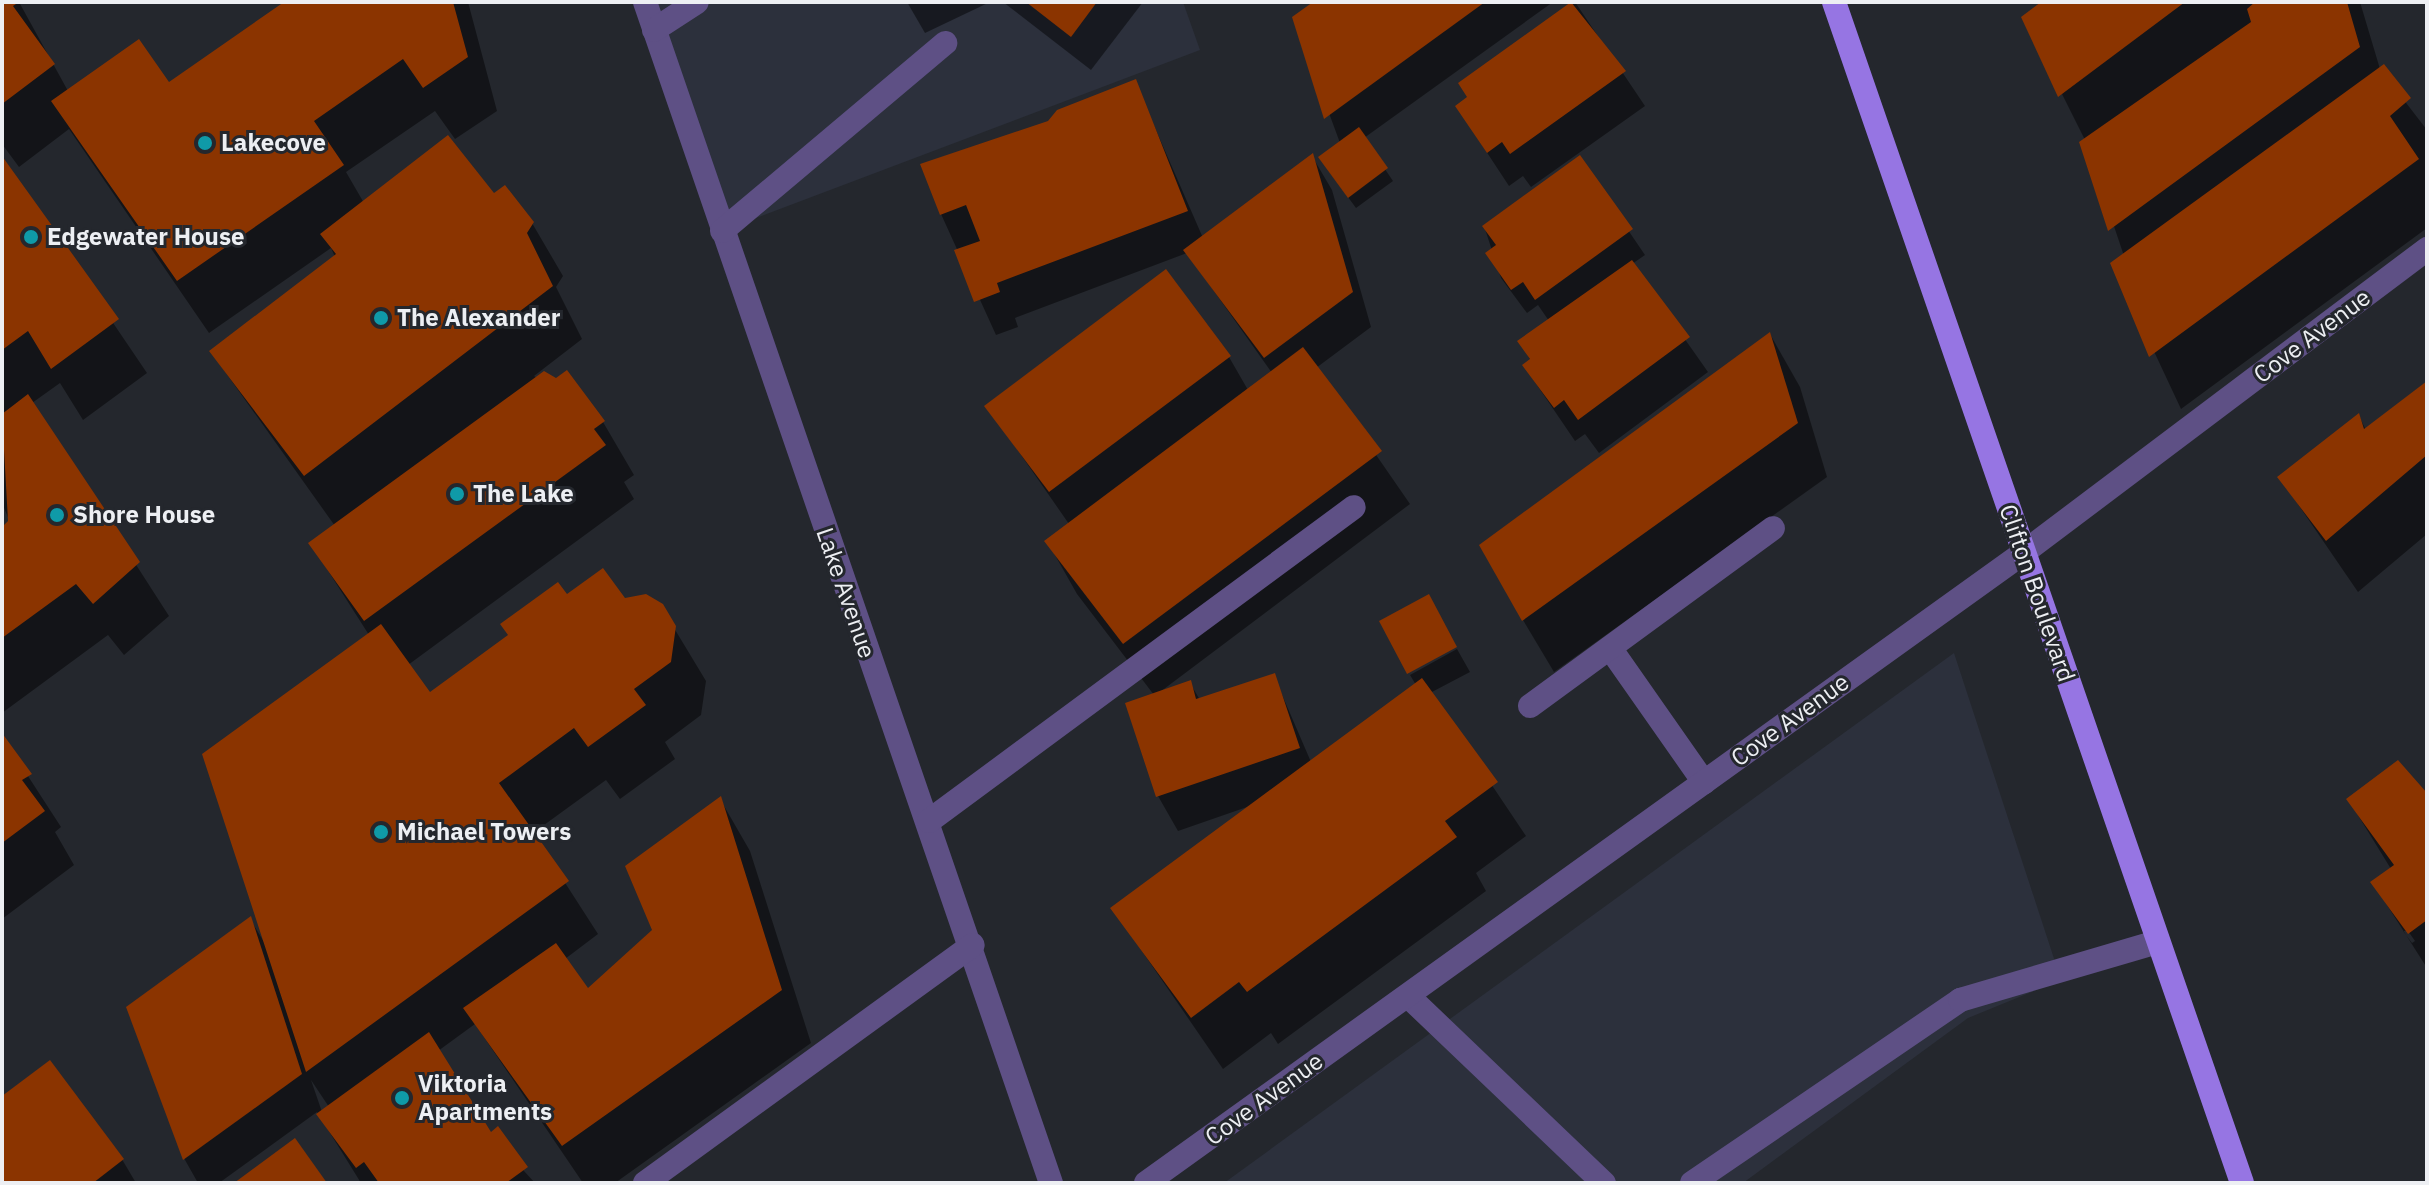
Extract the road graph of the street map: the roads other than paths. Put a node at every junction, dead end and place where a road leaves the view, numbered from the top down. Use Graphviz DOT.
graph roads {
  1 [pos="645,2"];
  2 [pos="697,2"];
  3 [pos="1834,2"];
  4 [pos="654,30"];
  5 [pos="945,43"];
  6 [pos="722,231"];
  7 [pos="2427,249"];
  8 [pos="1354,507"];
  9 [pos="1773,528"];
  10 [pos="2023,553"];
  11 [pos="1610,648"];
  12 [pos="1530,706"];
  13 [pos="1704,782"];
  14 [pos="929,821"];
  15 [pos="2157,942"];
  16 [pos="973,945"];
  17 [pos="1408,996"];
  18 [pos="645,1183"];
  19 [pos="1051,1183"];
  20 [pos="1146,1183"];
  21 [pos="1604,1183"];
  22 [pos="1692,1183"];
  23 [pos="2242,1183"];
  1 -- 4 [label="street, Lake Avenue"];
  2 -- 4 [label="street"];
  3 -- 10 [label="main road, Clifton Boulevard"];
  4 -- 6 [label="street, Lake Avenue"];
  5 -- 6 [label="street"];
  6 -- 14 [label="street, Lake Avenue"];
  7 -- 10 [label="street, Cove Avenue"];
  8 -- 14 [label="street"];
  9 -- 11 [label="street"];
  10 -- 13 [label="street, Cove Avenue"];
  10 -- 15 [label="main road, Clifton Boulevard"];
  11 -- 12 [label="street"];
  11 -- 13 [label="street"];
  13 -- 17 [label="street, Cove Avenue"];
  14 -- 16 [label="street, Lake Avenue"];
  15 -- 22 [label="street"];
  15 -- 23 [label="main road, Clifton Boulevard"];
  16 -- 18 [label="street"];
  16 -- 19 [label="street, Lake Avenue"];
  17 -- 20 [label="street, Cove Avenue"];
  17 -- 21 [label="street"];
}
